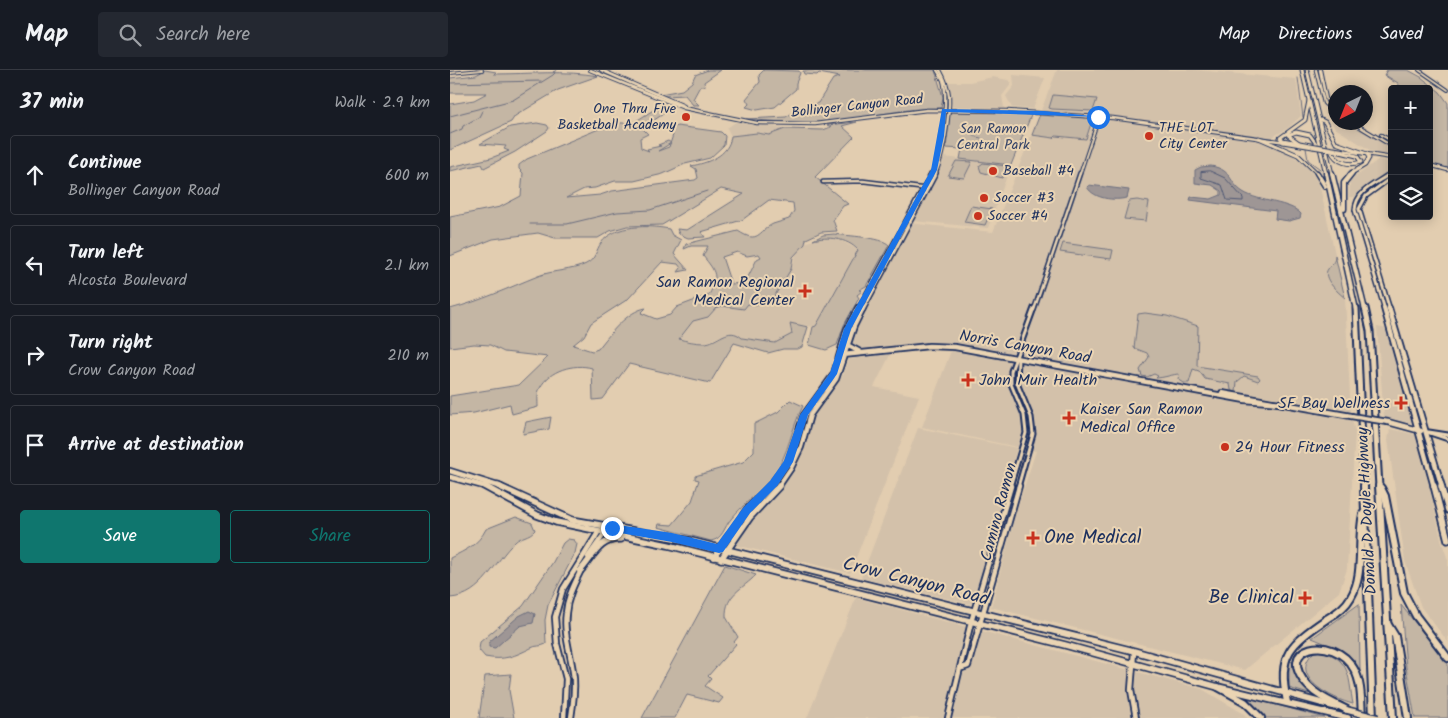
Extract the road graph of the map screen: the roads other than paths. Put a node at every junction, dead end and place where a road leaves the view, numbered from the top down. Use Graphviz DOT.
graph roads {
  1 [pos="482,70"];
  2 [pos="590,70"];
  3 [pos="601,70"];
  4 [pos="939,70"];
  5 [pos="1302,70"];
  6 [pos="1308,70"];
  7 [pos="1318,70"];
  8 [pos="1419,70"];
  9 [pos="450,74"];
  10 [pos="1448,90"];
  11 [pos="1309,101"];
  12 [pos="1328,102"];
  13 [pos="946,110"];
  14 [pos="1099,115"];
  15 [pos="1321,120"];
  16 [pos="1367,130"];
  17 [pos="1372,130"];
  18 [pos="1259,138"];
  19 [pos="1388,139"];
  20 [pos="1268,140"];
  21 [pos="1281,140"];
  22 [pos="1286,142"];
  23 [pos="1299,143"];
  24 [pos="1388,143"];
  25 [pos="1327,145"];
  26 [pos="1312,146"];
  27 [pos="1319,149"];
  28 [pos="1335,150"];
  29 [pos="1368,155"];
  30 [pos="1388,159"];
  31 [pos="1388,159"];
  32 [pos="1433,167"];
  33 [pos="1448,171"];
  34 [pos="1388,175"];
  35 [pos="1388,180"];
  36 [pos="823,182"];
  37 [pos="926,188"];
  38 [pos="1329,191"];
  39 [pos="1343,210"];
  40 [pos="847,345"];
  41 [pos="864,354"];
  42 [pos="843,355"];
  43 [pos="1017,358"];
  44 [pos="1420,431"];
  45 [pos="1427,432"];
  46 [pos="1448,437"];
  47 [pos="450,471"];
  48 [pos="450,477"];
  49 [pos="1380,487"];
  50 [pos="1365,509"];
  51 [pos="1448,510"];
  52 [pos="606,527"];
  53 [pos="602,532"];
  54 [pos="1448,540"];
  55 [pos="644,541"];
  56 [pos="719,549"];
  57 [pos="727,551"];
  58 [pos="714,557"];
  59 [pos="721,559"];
  60 [pos="580,571"];
  61 [pos="974,612"];
  62 [pos="983,614"];
  63 [pos="971,622"];
  64 [pos="1387,623"];
  65 [pos="979,625"];
  66 [pos="1134,651"];
  67 [pos="1448,658"];
  68 [pos="1134,663"];
  69 [pos="962,668"];
  70 [pos="1218,687"];
  71 [pos="1284,692"];
  72 [pos="1287,702"];
  73 [pos="1348,715"];
  74 [pos="564,718"];
  75 [pos="571,718"];
  76 [pos="948,718"];
  77 [pos="1136,718"];
  78 [pos="1261,718"];
  79 [pos="1362,718"];
  80 [pos="1373,718"];
  81 [pos="1378,718"];
  82 [pos="1393,718"];
  83 [pos="1408,718"];
  1 -- 9 [label="street"];
  2 -- 13 [label="main road, Bollinger Canyon Road"];
  3 -- 13 [label="main road, Bollinger Canyon Road"];
  4 -- 13 [label="main road"];
  5 -- 11 [label="highway, Donald D Doyle Highway"];
  6 -- 15 [label="highway, Donald D Doyle Highway"];
  7 -- 12 [label="main road"];
  8 -- 10 [label="street"];
  11 -- 21 [label="highway"];
  11 -- 27 [label="highway, Donald D Doyle Highway"];
  13 -- 14 [label="main road, Bollinger Canyon Road"];
  13 -- 37 [label="main road"];
  14 -- 18 [label="main road, Bollinger Canyon Road"];
  14 -- 21 [label="main road, Bollinger Canyon Road"];
  14 -- 43 [label="street, Camino Ramon"];
  15 -- 25 [label="highway, Donald D Doyle Highway"];
  15 -- 29 [label="highway"];
  16 -- 24 [label="main road"];
  17 -- 19 [label="main road"];
  18 -- 20 [label="main road, Bollinger Canyon Road"];
  18 -- 38 [label="highway"];
  20 -- 22 [label="main road, Bollinger Canyon Road"];
  20 -- 26 [label="highway"];
  21 -- 22 [label="highway"];
  21 -- 23 [label="main road, Bollinger Canyon Road"];
  22 -- 26 [label="main road, Bollinger Canyon Road"];
  23 -- 26 [label="main road, Bollinger Canyon Road"];
  23 -- 27 [label="highway"];
  25 -- 28 [label="highway"];
  25 -- 39 [label="highway, Donald D Doyle Highway"];
  26 -- 28 [label="highway, bridge"];
  27 -- 38 [label="highway, Donald D Doyle Highway"];
  28 -- 29 [label="main road"];
  29 -- 30 [label="main road"];
  29 -- 31 [label="main road"];
  29 -- 39 [label="highway"];
  32 -- 33 [label="main road"];
  34 -- 44 [label="main road"];
  35 -- 45 [label="main road"];
  36 -- 37 [label="street"];
  37 -- 40 [label="main road"];
  37 -- 42 [label="main road"];
  38 -- 50 [label="highway, Donald D Doyle Highway"];
  39 -- 49 [label="highway, Donald D Doyle Highway"];
  40 -- 41 [label="main road"];
  40 -- 42 [label="main road"];
  41 -- 42 [label="main road, Norris Canyon Road"];
  41 -- 43 [label="main road, Norris Canyon Road"];
  42 -- 56 [label="main road"];
  42 -- 57 [label="main road"];
  43 -- 44 [label="main road, Norris Canyon Road, bridge"];
  43 -- 61 [label="street, Camino Ramon"];
  43 -- 62 [label="street, Camino Ramon"];
  44 -- 45 [label="main road, Norris Canyon Road"];
  44 -- 54 [label="main road"];
  45 -- 46 [label="street, Norris Canyon Road"];
  45 -- 51 [label="main road"];
  47 -- 52 [label="main road, Crow Canyon Road"];
  48 -- 53 [label="main road, Crow Canyon Road"];
  49 -- 64 [label="highway, Donald D Doyle Highway"];
  49 -- 67 [label="highway"];
  50 -- 71 [label="highway"];
  50 -- 80 [label="highway, Donald D Doyle Highway"];
  52 -- 53 [label="street"];
  52 -- 56 [label="main road, Crow Canyon Road"];
  53 -- 55 [label="main road, Crow Canyon Road"];
  53 -- 60 [label="street"];
  53 -- 74 [label="street"];
  55 -- 58 [label="main road, Crow Canyon Road"];
  55 -- 60 [label="main road"];
  56 -- 57 [label="main road, Crow Canyon Road"];
  56 -- 58 [label="main road"];
  57 -- 59 [label="main road"];
  57 -- 61 [label="main road, Crow Canyon Road"];
  58 -- 59 [label="main road, Crow Canyon Road"];
  59 -- 63 [label="main road, Crow Canyon Road"];
  60 -- 75 [label="street"];
  61 -- 62 [label="main road, Crow Canyon Road"];
  61 -- 63 [label="street, Camino Ramon"];
  62 -- 65 [label="street, Camino Ramon"];
  62 -- 66 [label="main road, Crow Canyon Road"];
  63 -- 65 [label="main road, Crow Canyon Road"];
  63 -- 69 [label="street, Camino Ramon"];
  64 -- 82 [label="highway, Donald D Doyle Highway"];
  64 -- 83 [label="highway"];
  65 -- 68 [label="main road, Crow Canyon Road"];
  65 -- 69 [label="street, Camino Ramon"];
  66 -- 68 [label="street"];
  66 -- 71 [label="main road, Crow Canyon Road"];
  68 -- 70 [label="main road, Crow Canyon Road"];
  68 -- 77 [label="street"];
  69 -- 76 [label="street, Camino Ramon"];
  70 -- 72 [label="main road, Crow Canyon Road"];
  70 -- 78 [label="highway"];
  71 -- 72 [label="highway"];
  71 -- 73 [label="main road, Crow Canyon Road"];
  72 -- 73 [label="main road, Crow Canyon Road"];
  73 -- 79 [label="highway"];
  73 -- 81 [label="main road, Crow Canyon Road, bridge"];
}
